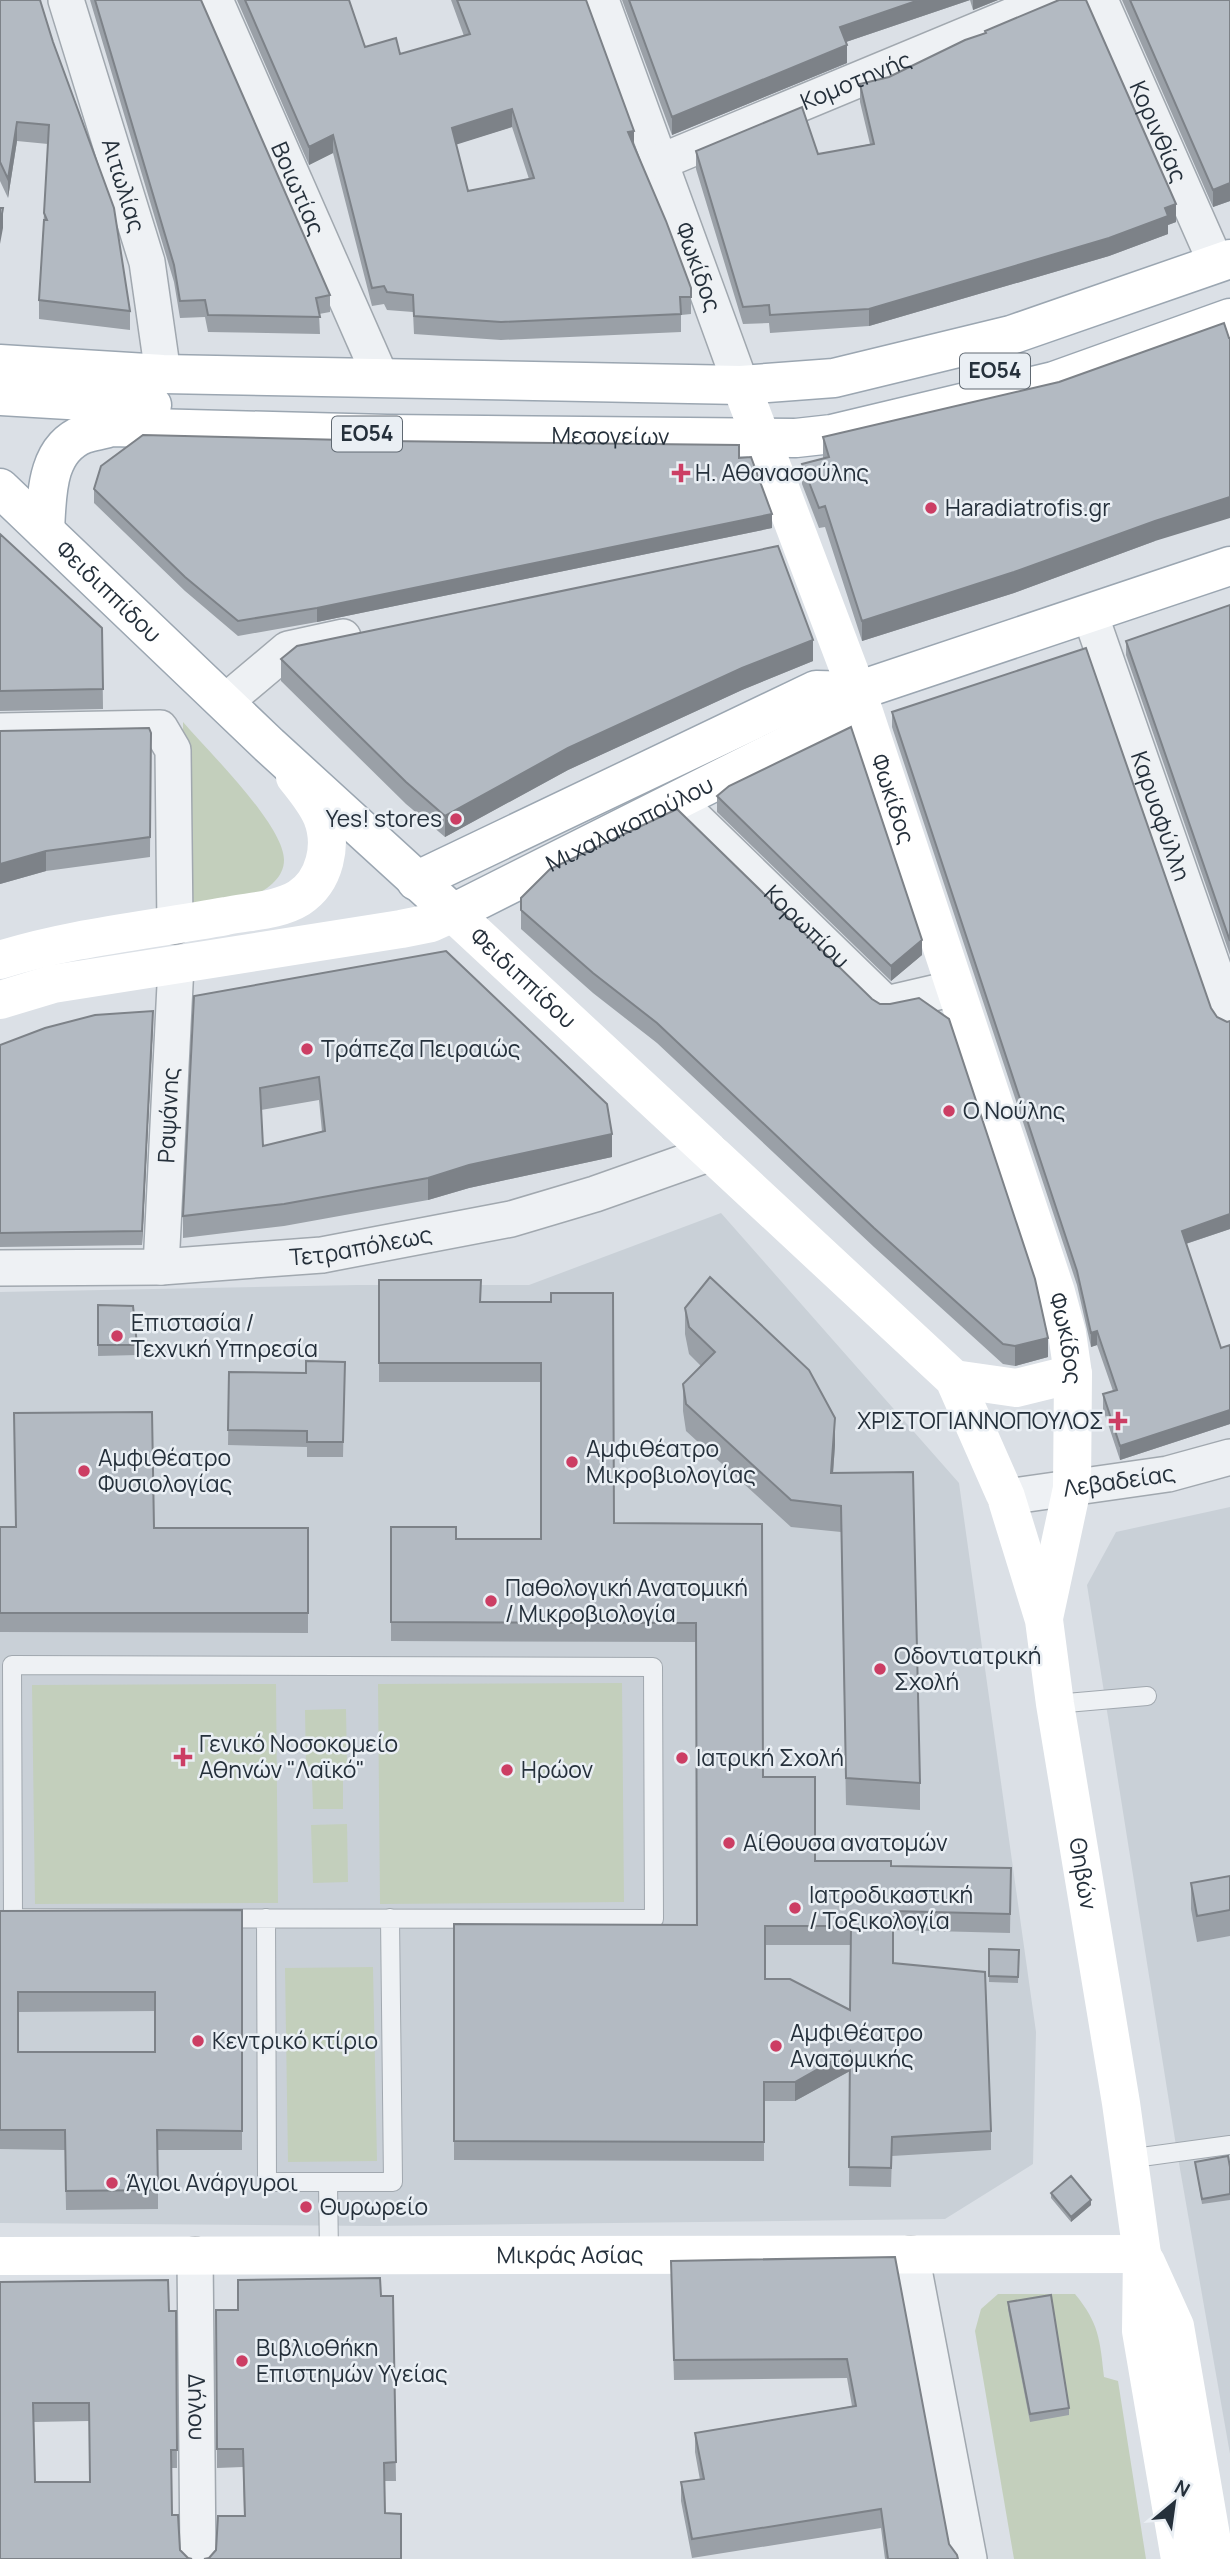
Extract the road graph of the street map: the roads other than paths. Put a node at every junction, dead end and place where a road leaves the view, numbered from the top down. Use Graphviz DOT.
graph roads {
  1 [pos="66,0"];
  2 [pos="215,0"];
  3 [pos="601,0"];
  4 [pos="1050,0"];
  5 [pos="1100,0"];
  6 [pos="660,162"];
  7 [pos="1225,271"];
  8 [pos="1230,318"];
  9 [pos="0,364"];
  10 [pos="163,374"];
  11 [pos="381,378"];
  12 [pos="0,396"];
  13 [pos="752,413"];
  14 [pos="0,488"];
  15 [pos="45,531"];
  16 [pos="1230,566"];
  17 [pos="1090,614"];
  18 [pos="369,632"];
  19 [pos="857,691"];
  20 [pos="225,702"];
  21 [pos="0,731"];
  22 [pos="269,745"];
  23 [pos="676,800"];
  24 [pos="416,881"];
  25 [pos="453,913"];
  26 [pos="175,926"];
  27 [pos="0,960"];
  28 [pos="176,965"];
  29 [pos="955,988"];
  30 [pos="0,1000"];
  31 [pos="1230,1016"];
  32 [pos="711,1153"];
  33 [pos="161,1267"];
  34 [pos="0,1268"];
  35 [pos="1073,1374"];
  36 [pos="954,1379"];
  37 [pos="1230,1457"];
  38 [pos="1072,1488"];
  39 [pos="1006,1497"];
  40 [pos="1044,1620"];
  41 [pos="1147,1696"];
  42 [pos="1055,1704"];
  43 [pos="266,1918"];
  44 [pos="390,1919"];
  45 [pos="1230,2145"];
  46 [pos="1127,2159"];
  47 [pos="328,2182"];
  48 [pos="911,2254"];
  49 [pos="1142,2254"];
  50 [pos="195,2255"];
  51 [pos="329,2255"];
  52 [pos="0,2256"];
  53 [pos="198,2559"];
  54 [pos="969,2559"];
  55 [pos="1180,2559"];
  56 [pos="1215,2559"];
  1 -- 10 [label="street, Αιτωλίας"];
  2 -- 11 [label="street, Βοιωτίας"];
  3 -- 6 [label="street, Φωκίδος"];
  4 -- 6 [label="street, Κομοτηνής"];
  5 -- 7 [label="street, Κορινθίας"];
  6 -- 13 [label="street, Φωκίδος"];
  7 -- 13 [label="main road, Μεσογείων / ΕΟ54"];
  8 -- 13 [label="main road, Μεσογείων / ΕΟ54"];
  9 -- 10 [label="main road, Μεσογείων / ΕΟ54"];
  10 -- 11 [label="main road, Μεσογείων / ΕΟ54"];
  11 -- 13 [label="main road, Μεσογείων / ΕΟ54"];
  12 -- 13 [label="main road, Μεσογείων / ΕΟ54"];
  13 -- 15 [label="main road, Μεσογείων / ΕΟ54"];
  13 -- 19 [label="main road, Φωκίδος"];
  14 -- 15 [label="main road, Φειδιππίδου"];
  15 -- 20 [label="main road, Φειδιππίδου"];
  16 -- 17 [label="main road, Μιχαλακοπούλου"];
  17 -- 19 [label="main road, Μιχαλακοπούλου"];
  17 -- 31 [label="street, Καρυοφύλλη"];
  18 -- 20 [label="street"];
  19 -- 23 [label="main road, Μιχαλακοπούλου"];
  19 -- 24 [label="main road"];
  19 -- 29 [label="main road, Φωκίδος"];
  20 -- 22 [label="main road, Φειδιππίδου"];
  21 -- 26 [label="street"];
  22 -- 24 [label="main road, Φειδιππίδου"];
  22 -- 26 [label="main road"];
  23 -- 25 [label="main road, Μιχαλακοπούλου"];
  23 -- 29 [label="street, Κορωπίου"];
  24 -- 25 [label="main road, Φειδιππίδου"];
  25 -- 28 [label="main road, Μιχαλακοπούλου"];
  25 -- 32 [label="main road, Φειδιππίδου"];
  26 -- 27 [label="main road"];
  28 -- 30 [label="main road, Μιχαλακοπούλου"];
  28 -- 33 [label="street, Ραψάνης"];
  29 -- 35 [label="main road, Φωκίδος"];
  32 -- 33 [label="street, Τετραπόλεως"];
  32 -- 36 [label="main road, Φειδιππίδου"];
  33 -- 34 [label="street, Τετραπόλεως"];
  35 -- 36 [label="main road"];
  35 -- 38 [label="main road, Φωκίδος"];
  36 -- 39 [label="main road, Φειδιππίδου"];
  37 -- 38 [label="street, Λεβαδείας"];
  38 -- 39 [label="street, Λεβαδείας"];
  38 -- 40 [label="main road, Φωκίδος"];
  39 -- 40 [label="main road, Θηβών"];
  40 -- 42 [label="main road, Θηβών"];
  41 -- 42 [label="lane"];
  42 -- 46 [label="main road, Θηβών"];
  43 -- 44 [label="lane"];
  43 -- 44 [label="lane"];
  43 -- 47 [label="lane"];
  44 -- 47 [label="lane"];
  45 -- 46 [label="lane"];
  46 -- 49 [label="main road, Θηβών"];
  47 -- 51 [label="lane"];
  48 -- 49 [label="main road, Μικράς Ασίας"];
  48 -- 51 [label="main road, Μικράς Ασίας"];
  48 -- 54 [label="street"];
  49 -- 55 [label="main road, Θηβών"];
  49 -- 56 [label="main road, Θηβών"];
  50 -- 51 [label="main road, Μικράς Ασίας"];
  50 -- 52 [label="main road, Μικράς Ασίας"];
  50 -- 53 [label="street, Δήλου"];
}
